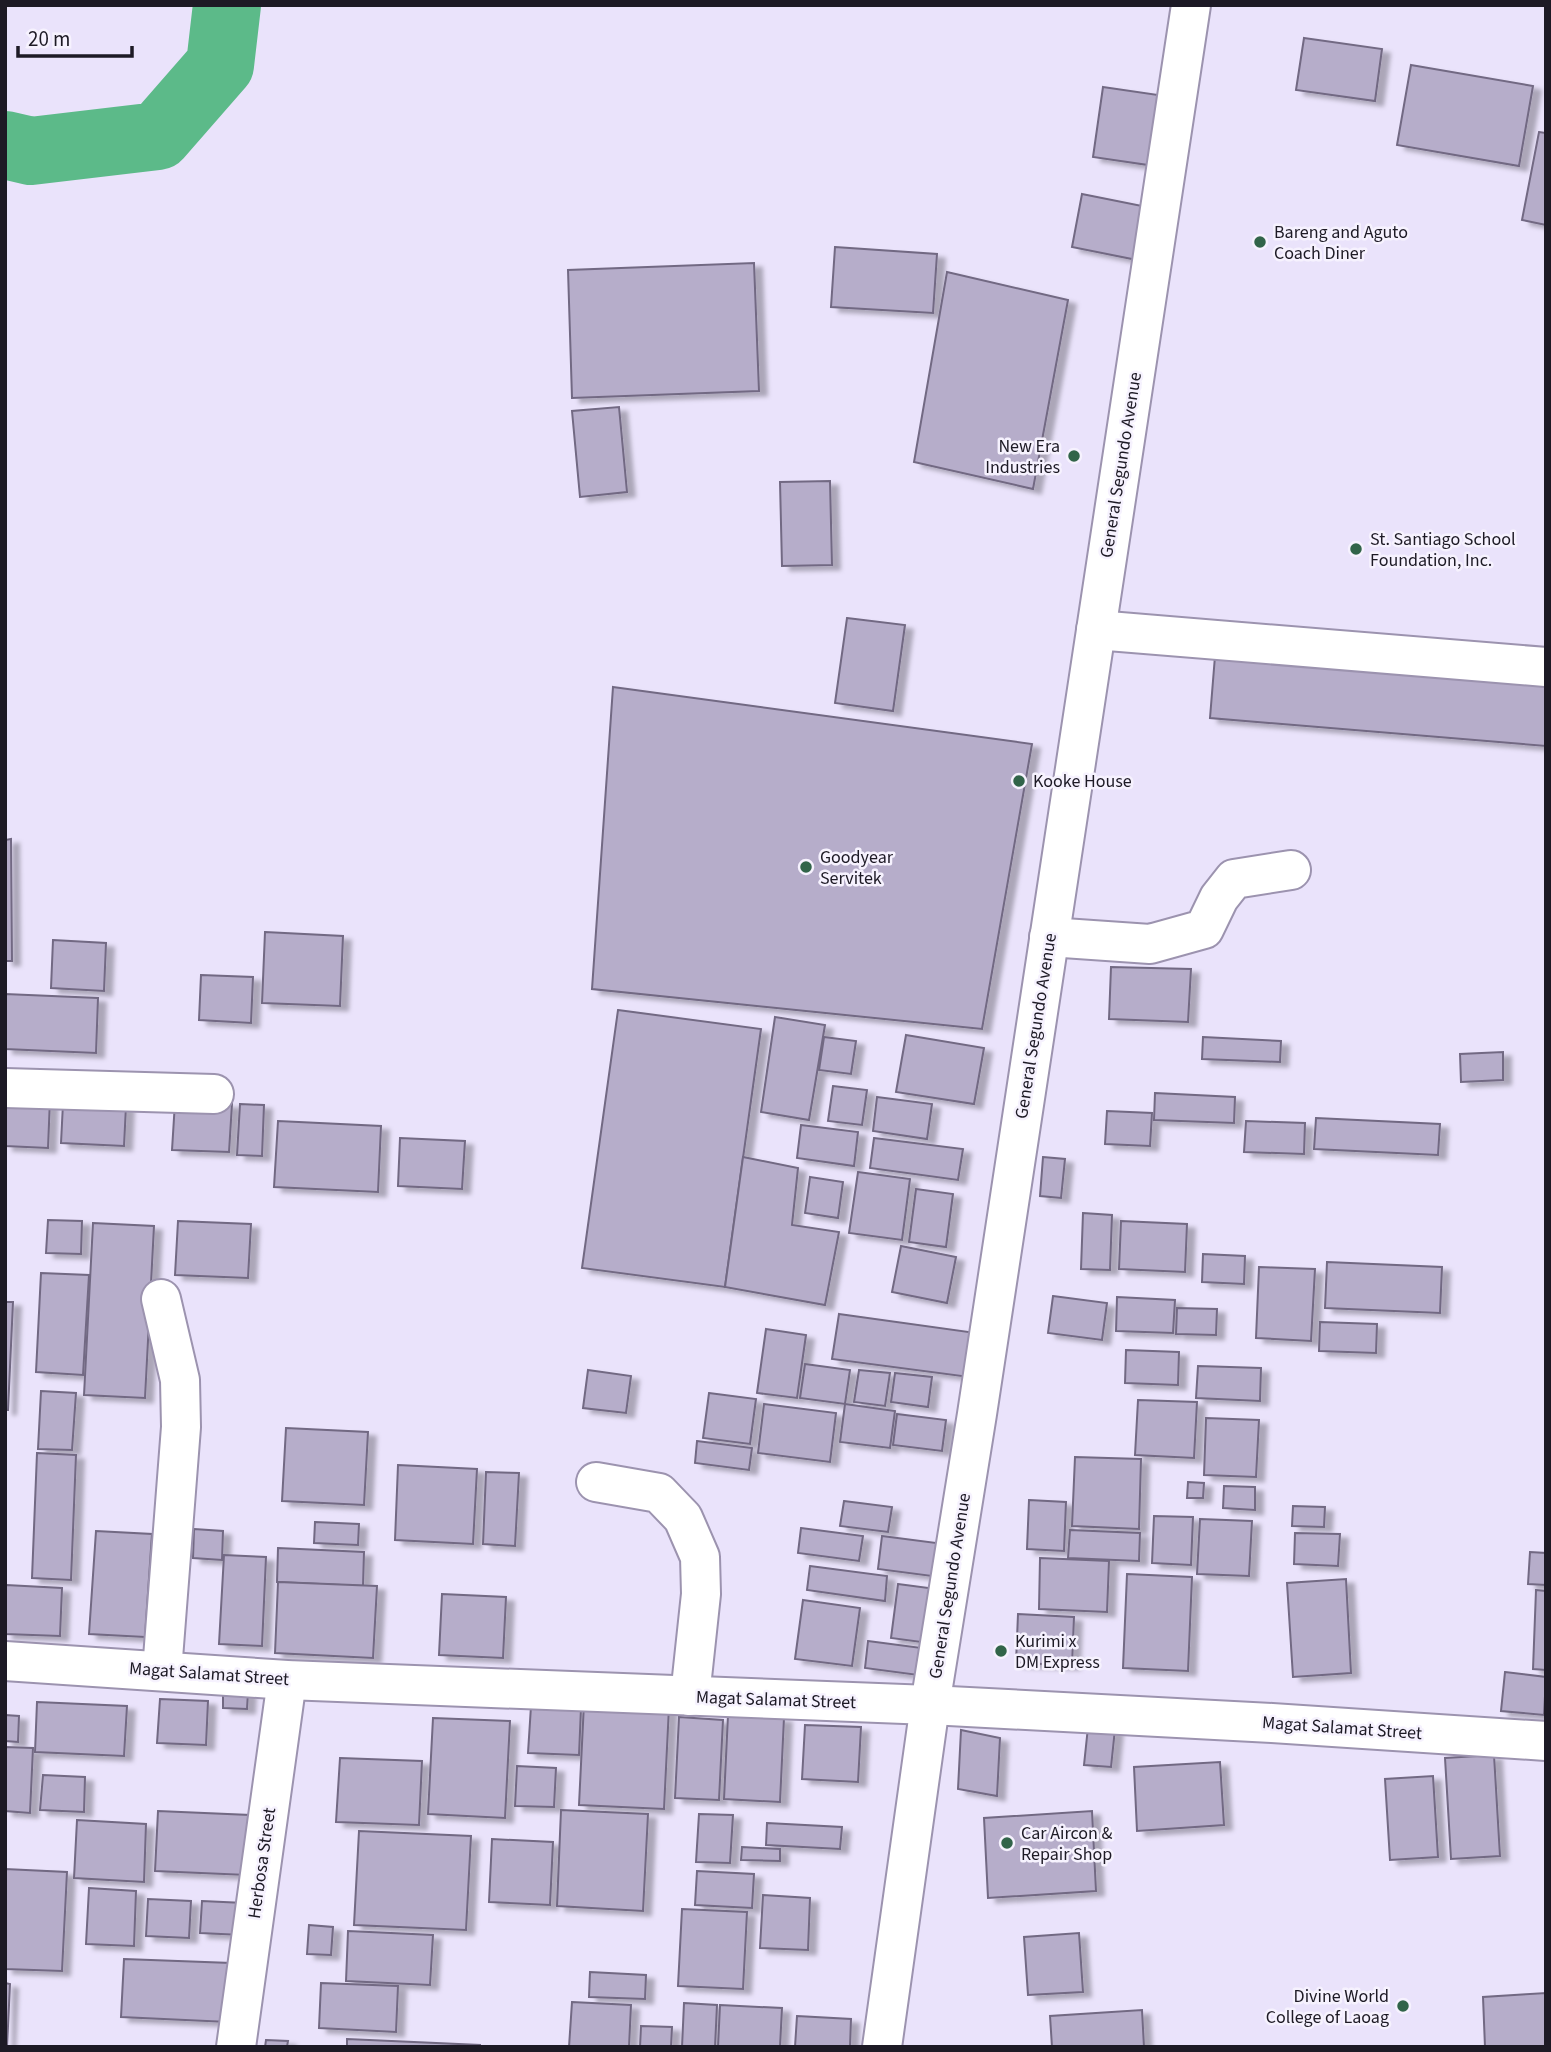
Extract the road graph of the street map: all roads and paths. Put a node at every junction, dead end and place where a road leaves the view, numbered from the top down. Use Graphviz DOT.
graph roads {
  1 [pos="1192,5"];
  2 [pos="1096,630"];
  3 [pos="1546,667"];
  4 [pos="1292,870"];
  5 [pos="1049,937"];
  6 [pos="5,1088"];
  7 [pos="214,1094"];
  8 [pos="161,1299"];
  9 [pos="596,1482"];
  10 [pos="5,1661"];
  11 [pos="162,1671"];
  12 [pos="288,1680"];
  13 [pos="690,1696"];
  14 [pos="930,1705"];
  15 [pos="1546,1741"];
  16 [pos="236,2047"];
  17 [pos="882,2047"];
  1 -- 2 [label="main road, General Segundo Avenue"];
  2 -- 3 [label="main road"];
  2 -- 5 [label="main road, General Segundo Avenue"];
  4 -- 5 [label="main road"];
  5 -- 14 [label="main road, General Segundo Avenue"];
  6 -- 7 [label="main road"];
  8 -- 11 [label="main road"];
  9 -- 13 [label="main road"];
  10 -- 11 [label="main road, Magat Salamat Street"];
  11 -- 12 [label="main road, Magat Salamat Street"];
  12 -- 13 [label="main road, Magat Salamat Street"];
  12 -- 16 [label="main road, Herbosa Street"];
  13 -- 14 [label="main road, Magat Salamat Street"];
  14 -- 15 [label="main road, Magat Salamat Street"];
  14 -- 17 [label="main road, General Segundo Avenue"];
}
